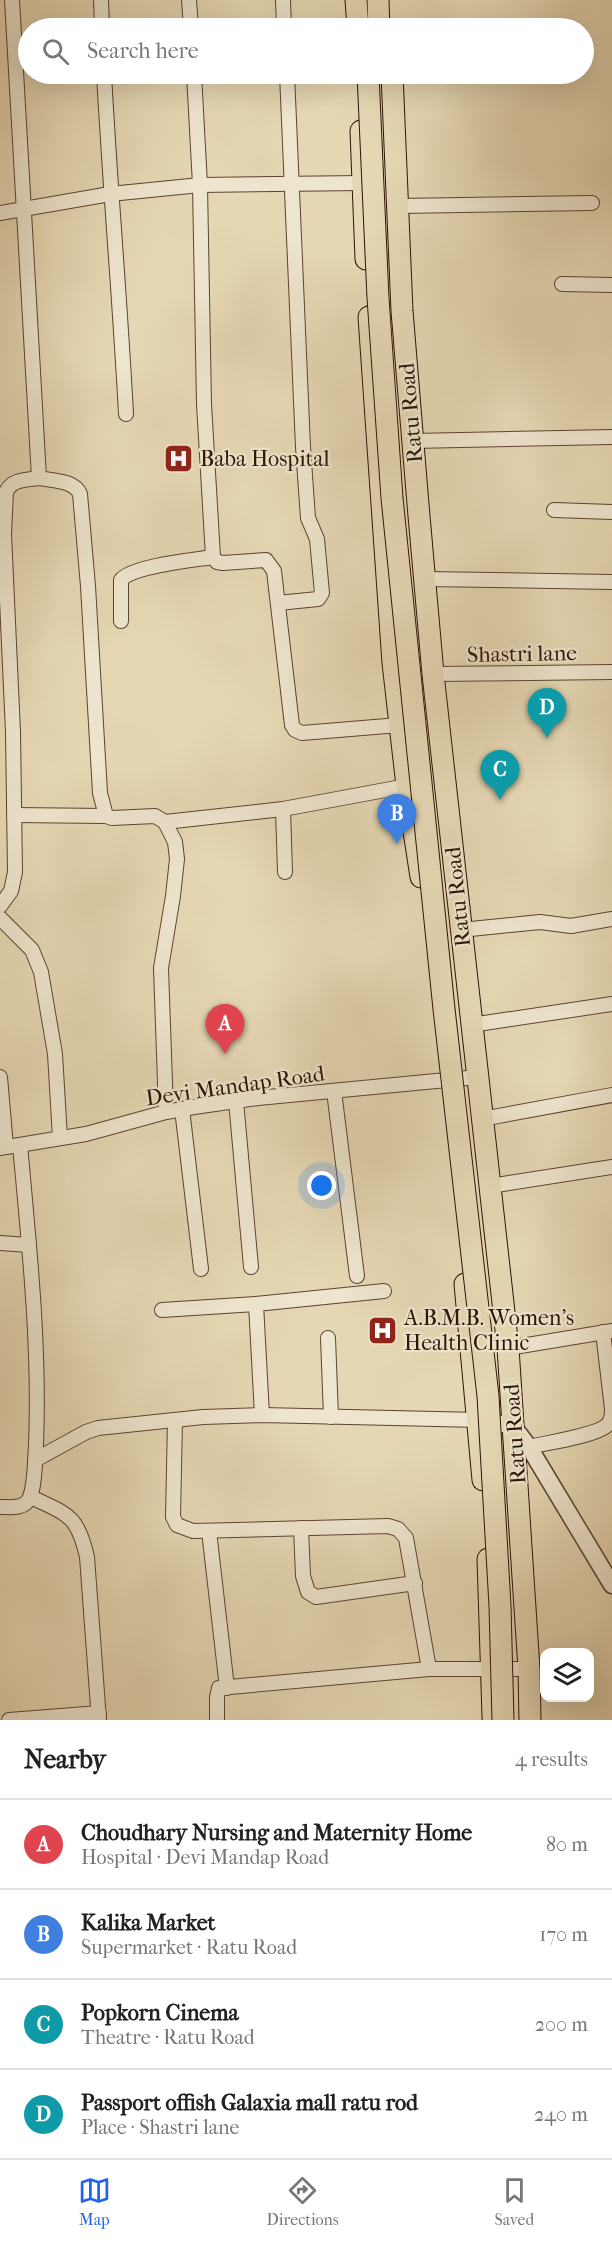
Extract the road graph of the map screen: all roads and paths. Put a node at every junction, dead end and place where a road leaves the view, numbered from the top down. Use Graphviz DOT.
graph roads {
  1 [pos="12,0"];
  2 [pos="100,0"];
  3 [pos="189,0"];
  4 [pos="283,0"];
  5 [pos="356,0"];
  6 [pos="364,0"];
  7 [pos="378,0"];
  8 [pos="390,0"];
  9 [pos="101,18"];
  10 [pos="190,18"];
  11 [pos="284,18"];
  12 [pos="357,18"];
  13 [pos="365,18"];
  14 [pos="379,18"];
  15 [pos="390,18"];
  16 [pos="105,84"];
  17 [pos="195,84"];
  18 [pos="287,84"];
  19 [pos="359,84"];
  20 [pos="368,84"];
  21 [pos="381,84"];
  22 [pos="392,84"];
  23 [pos="292,183"];
  24 [pos="362,183"];
  25 [pos="200,184"];
  26 [pos="111,195"];
  27 [pos="592,203"];
  28 [pos="398,206"];
  29 [pos="22,210"];
  30 [pos="0,213"];
  31 [pos="561,284"];
  32 [pos="612,285"];
  33 [pos="126,414"];
  34 [pos="612,437"];
  35 [pos="412,441"];
  36 [pos="39,478"];
  37 [pos="554,510"];
  38 [pos="612,512"];
  39 [pos="2,534"];
  40 [pos="213,557"];
  41 [pos="424,579"];
  42 [pos="612,582"];
  43 [pos="278,603"];
  44 [pos="121,621"];
  45 [pos="612,672"];
  46 [pos="433,674"];
  47 [pos="399,725"];
  48 [pos="407,786"];
  49 [pos="283,809"];
  50 [pos="9,812"];
  51 [pos="106,816"];
  52 [pos="165,822"];
  53 [pos="285,872"];
  54 [pos="0,906"];
  55 [pos="0,918"];
  56 [pos="612,920"];
  57 [pos="461,930"];
  58 [pos="612,1004"];
  59 [pos="471,1025"];
  60 [pos="0,1077"];
  61 [pos="478,1077"];
  62 [pos="442,1081"];
  63 [pos="334,1091"];
  64 [pos="612,1095"];
  65 [pos="236,1101"];
  66 [pos="182,1109"];
  67 [pos="166,1112"];
  68 [pos="482,1119"];
  69 [pos="60,1138"];
  70 [pos="20,1145"];
  71 [pos="3,1148"];
  72 [pos="612,1167"];
  73 [pos="490,1186"];
  74 [pos="0,1244"];
  75 [pos="29,1245"];
  76 [pos="251,1267"];
  77 [pos="201,1269"];
  78 [pos="357,1276"];
  79 [pos="384,1291"];
  80 [pos="256,1304"];
  81 [pos="162,1310"];
  82 [pos="608,1332"];
  83 [pos="328,1338"];
  84 [pos="508,1348"];
  85 [pos="262,1415"];
  86 [pos="331,1417"];
  87 [pos="175,1420"];
  88 [pos="478,1420"];
  89 [pos="513,1426"];
  90 [pos="529,1447"];
  91 [pos="35,1460"];
  92 [pos="30,1497"];
  93 [pos="0,1507"];
  94 [pos="301,1528"];
  95 [pos="209,1531"];
  96 [pos="607,1569"];
  97 [pos="415,1583"];
  98 [pos="612,1585"];
  99 [pos="529,1668"];
  100 [pos="429,1669"];
  101 [pos="491,1669"];
  102 [pos="226,1688"];
  103 [pos="99,1716"];
  104 [pos="9,1720"];
  105 [pos="217,1720"];
  106 [pos="493,1720"];
  107 [pos="503,1720"];
  108 [pos="517,1720"];
  109 [pos="530,1720"];
  1 -- 29 [label="street"];
  2 -- 9 [label="street"];
  3 -- 10 [label="street"];
  4 -- 11 [label="street"];
  5 -- 12 [label="main road"];
  6 -- 13 [label="main road"];
  7 -- 14 [label="main road"];
  8 -- 15 [label="main road"];
  16 -- 26 [label="street"];
  17 -- 25 [label="street"];
  18 -- 23 [label="street"];
  19 -- 24 [label="main road, Ratu Road"];
  20 -- 107 [label="main road, bridge"];
  21 -- 108 [label="main road"];
  22 -- 28 [label="main road, Ratu Road"];
  23 -- 24 [label="street"];
  23 -- 25 [label="street"];
  23 -- 43 [label="street"];
  24 -- 47 [label="main road, Ratu Road"];
  25 -- 26 [label="street"];
  25 -- 40 [label="street"];
  26 -- 29 [label="street"];
  26 -- 33 [label="street"];
  27 -- 28 [label="street"];
  28 -- 35 [label="main road, Ratu Road"];
  29 -- 30 [label="street"];
  29 -- 36 [label="street"];
  31 -- 32 [label="street"];
  34 -- 35 [label="street"];
  35 -- 41 [label="main road, Ratu Road"];
  36 -- 39 [label="street"];
  36 -- 51 [label="street"];
  37 -- 38 [label="street"];
  39 -- 50 [label="street"];
  40 -- 43 [label="street"];
  40 -- 44 [label="street"];
  41 -- 42 [label="street"];
  41 -- 46 [label="main road, Ratu Road"];
  43 -- 47 [label="street"];
  45 -- 46 [label="street, Shastri lane"];
  46 -- 57 [label="main road, Ratu Road"];
  47 -- 48 [label="main road, Ratu Road"];
  48 -- 49 [label="street"];
  48 -- 62 [label="main road, Ratu Road"];
  49 -- 52 [label="street"];
  49 -- 53 [label="street"];
  50 -- 51 [label="street"];
  50 -- 54 [label="street"];
  51 -- 52 [label="street"];
  52 -- 67 [label="street"];
  55 -- 69 [label="street"];
  56 -- 57 [label="street"];
  57 -- 59 [label="main road, Ratu Road"];
  58 -- 59 [label="street"];
  59 -- 61 [label="main road, Ratu Road"];
  60 -- 71 [label="street"];
  61 -- 62 [label="street, Devi Mandap Road"];
  61 -- 68 [label="main road, Ratu Road"];
  62 -- 63 [label="street, Devi Mandap Road"];
  62 -- 88 [label="main road, Ratu Road"];
  63 -- 65 [label="street, Devi Mandap Road"];
  63 -- 78 [label="street"];
  64 -- 68 [label="street"];
  65 -- 66 [label="street, Devi Mandap Road"];
  65 -- 76 [label="street"];
  66 -- 67 [label="street, Devi Mandap Road"];
  66 -- 77 [label="street"];
  67 -- 69 [label="street, Devi Mandap Road"];
  68 -- 73 [label="main road, Ratu Road"];
  69 -- 70 [label="street, Devi Mandap Road"];
  70 -- 71 [label="street, Devi Mandap Road"];
  70 -- 75 [label="street"];
  72 -- 73 [label="street"];
  73 -- 84 [label="main road, Ratu Road"];
  74 -- 75 [label="street"];
  75 -- 91 [label="street"];
  79 -- 80 [label="street"];
  80 -- 81 [label="street"];
  80 -- 85 [label="street"];
  82 -- 84 [label="street"];
  82 -- 90 [label="street"];
  83 -- 86 [label="street"];
  84 -- 89 [label="main road, Ratu Road"];
  85 -- 86 [label="street"];
  85 -- 87 [label="street"];
  86 -- 88 [label="street"];
  87 -- 91 [label="street"];
  87 -- 95 [label="street"];
  88 -- 89 [label="street"];
  88 -- 101 [label="main road, Ratu Road"];
  89 -- 90 [label="street"];
  89 -- 99 [label="main road, Ratu Road"];
  90 -- 96 [label="street"];
  91 -- 92 [label="street"];
  92 -- 93 [label="street"];
  92 -- 103 [label="street"];
  94 -- 95 [label="street"];
  94 -- 97 [label="street"];
  94 -- 97 [label="street"];
  95 -- 102 [label="street"];
  96 -- 98 [label="street"];
  97 -- 100 [label="street"];
  99 -- 101 [label="street"];
  99 -- 109 [label="main road, Ratu Road"];
  100 -- 101 [label="street"];
  100 -- 102 [label="street"];
  101 -- 106 [label="main road, Ratu Road"];
  102 -- 105 [label="street"];
  103 -- 104 [label="street"];
}
